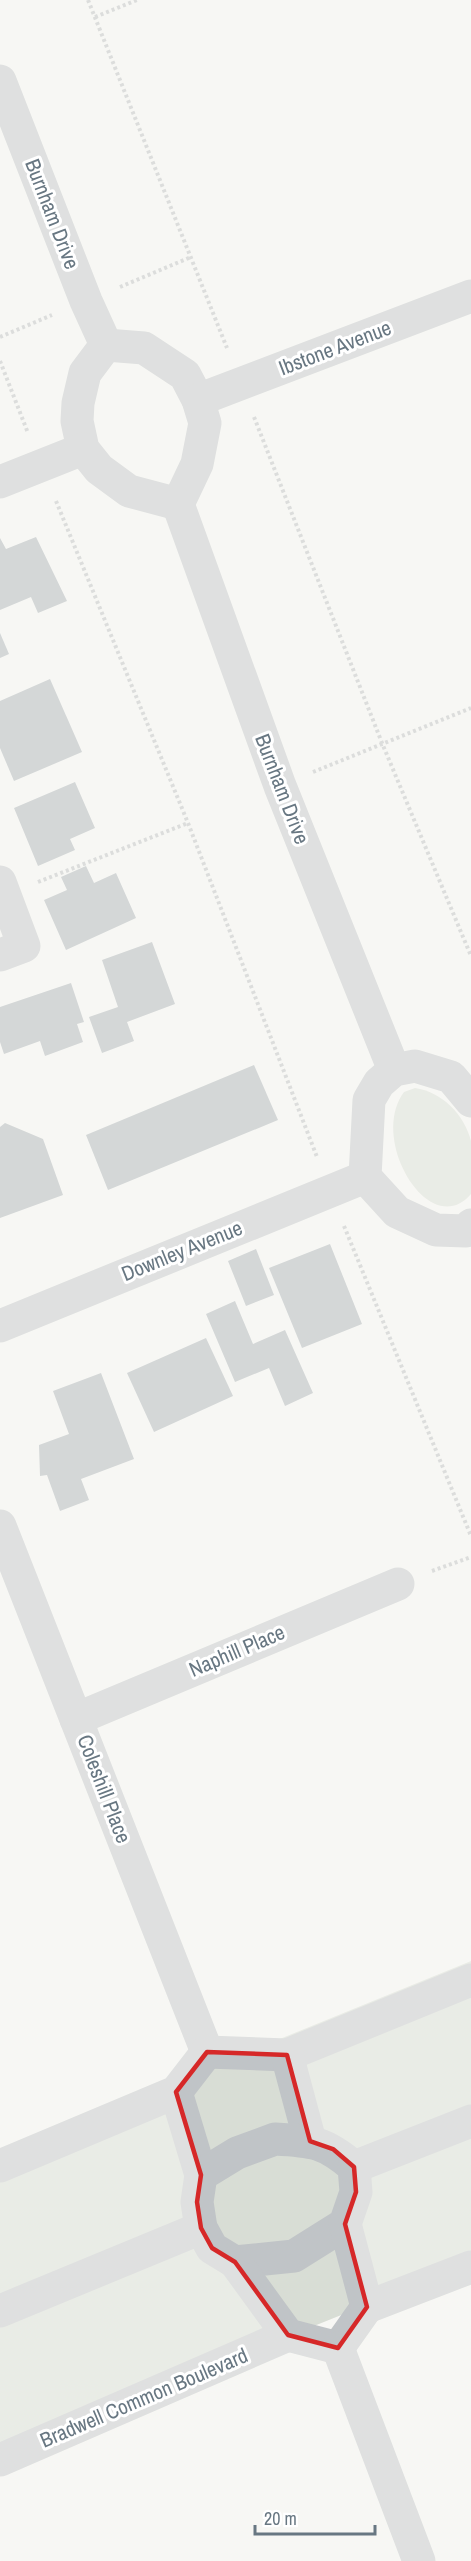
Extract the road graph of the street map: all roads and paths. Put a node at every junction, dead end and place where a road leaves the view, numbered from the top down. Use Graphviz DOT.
graph roads {
  1 [pos="88,0"];
  2 [pos="137,0"];
  3 [pos="95,17"];
  4 [pos="0,81"];
  5 [pos="471,296"];
  6 [pos="106,345"];
  7 [pos="0,361"];
  8 [pos="241,384"];
  9 [pos="198,400"];
  10 [pos="83,449"];
  11 [pos="41,466"];
  12 [pos="0,482"];
  13 [pos="178,504"];
  14 [pos="471,708"];
  15 [pos="382,743"];
  16 [pos="279,786"];
  17 [pos="188,823"];
  18 [pos="2,889"];
  19 [pos="0,955"];
  20 [pos="471,956"];
  21 [pos="394,1070"];
  22 [pos="471,1101"];
  23 [pos="365,1178"];
  24 [pos="330,1191"];
  25 [pos="469,1233"];
  26 [pos="0,1326"];
  27 [pos="0,1526"];
  28 [pos="471,1536"];
  29 [pos="398,1584"];
  30 [pos="76,1719"];
  31 [pos="471,1980"];
  32 [pos="207,2052"];
  33 [pos="287,2055"];
  34 [pos="176,2092"];
  35 [pos="471,2121"];
  36 [pos="310,2141"];
  37 [pos="0,2166"];
  38 [pos="354,2167"];
  39 [pos="201,2175"];
  40 [pos="345,2224"];
  41 [pos="201,2228"];
  42 [pos="235,2262"];
  43 [pos="471,2268"];
  44 [pos="367,2307"];
  45 [pos="0,2312"];
  46 [pos="288,2335"];
  47 [pos="338,2348"];
  48 [pos="0,2460"];
  49 [pos="419,2561"];
  1 -- 3 [label="path"];
  2 -- 3 [label="path"];
  3 -- 8 [label="path"];
  4 -- 6 [label="street, Burnham Drive"];
  5 -- 8 [label="street, Ibstone Avenue"];
  6 -- 9 [label="street"];
  6 -- 10 [label="street"];
  7 -- 11 [label="path"];
  8 -- 9 [label="street, Ibstone Avenue"];
  8 -- 15 [label="path"];
  9 -- 13 [label="street"];
  10 -- 11 [label="street"];
  10 -- 13 [label="street"];
  11 -- 12 [label="street"];
  11 -- 17 [label="path"];
  13 -- 16 [label="street, Burnham Drive"];
  14 -- 15 [label="path"];
  15 -- 16 [label="path"];
  15 -- 20 [label="path"];
  16 -- 21 [label="street, Burnham Drive"];
  17 -- 18 [label="path"];
  17 -- 24 [label="path"];
  18 -- 19 [label="street"];
  21 -- 22 [label="street"];
  21 -- 23 [label="street"];
  23 -- 24 [label="street, Downley Avenue"];
  23 -- 25 [label="street"];
  24 -- 26 [label="street, Downley Avenue"];
  24 -- 28 [label="path"];
  27 -- 30 [label="street, Coleshill Place"];
  29 -- 30 [label="street, Naphill Place"];
  30 -- 32 [label="street, Coleshill Place"];
  31 -- 33 [label="street"];
  32 -- 33 [label="street"];
  32 -- 34 [label="street"];
  33 -- 36 [label="street"];
  34 -- 37 [label="street"];
  34 -- 39 [label="street"];
  35 -- 38 [label="street"];
  36 -- 38 [label="street"];
  36 -- 39 [label="street"];
  38 -- 40 [label="street"];
  39 -- 41 [label="street"];
  40 -- 42 [label="street"];
  40 -- 44 [label="street"];
  41 -- 42 [label="street"];
  41 -- 45 [label="street"];
  42 -- 46 [label="street"];
  43 -- 44 [label="street"];
  44 -- 47 [label="street"];
  46 -- 47 [label="street"];
  46 -- 48 [label="street, Bradwell Common Boulevard"];
  47 -- 49 [label="street"];
}
